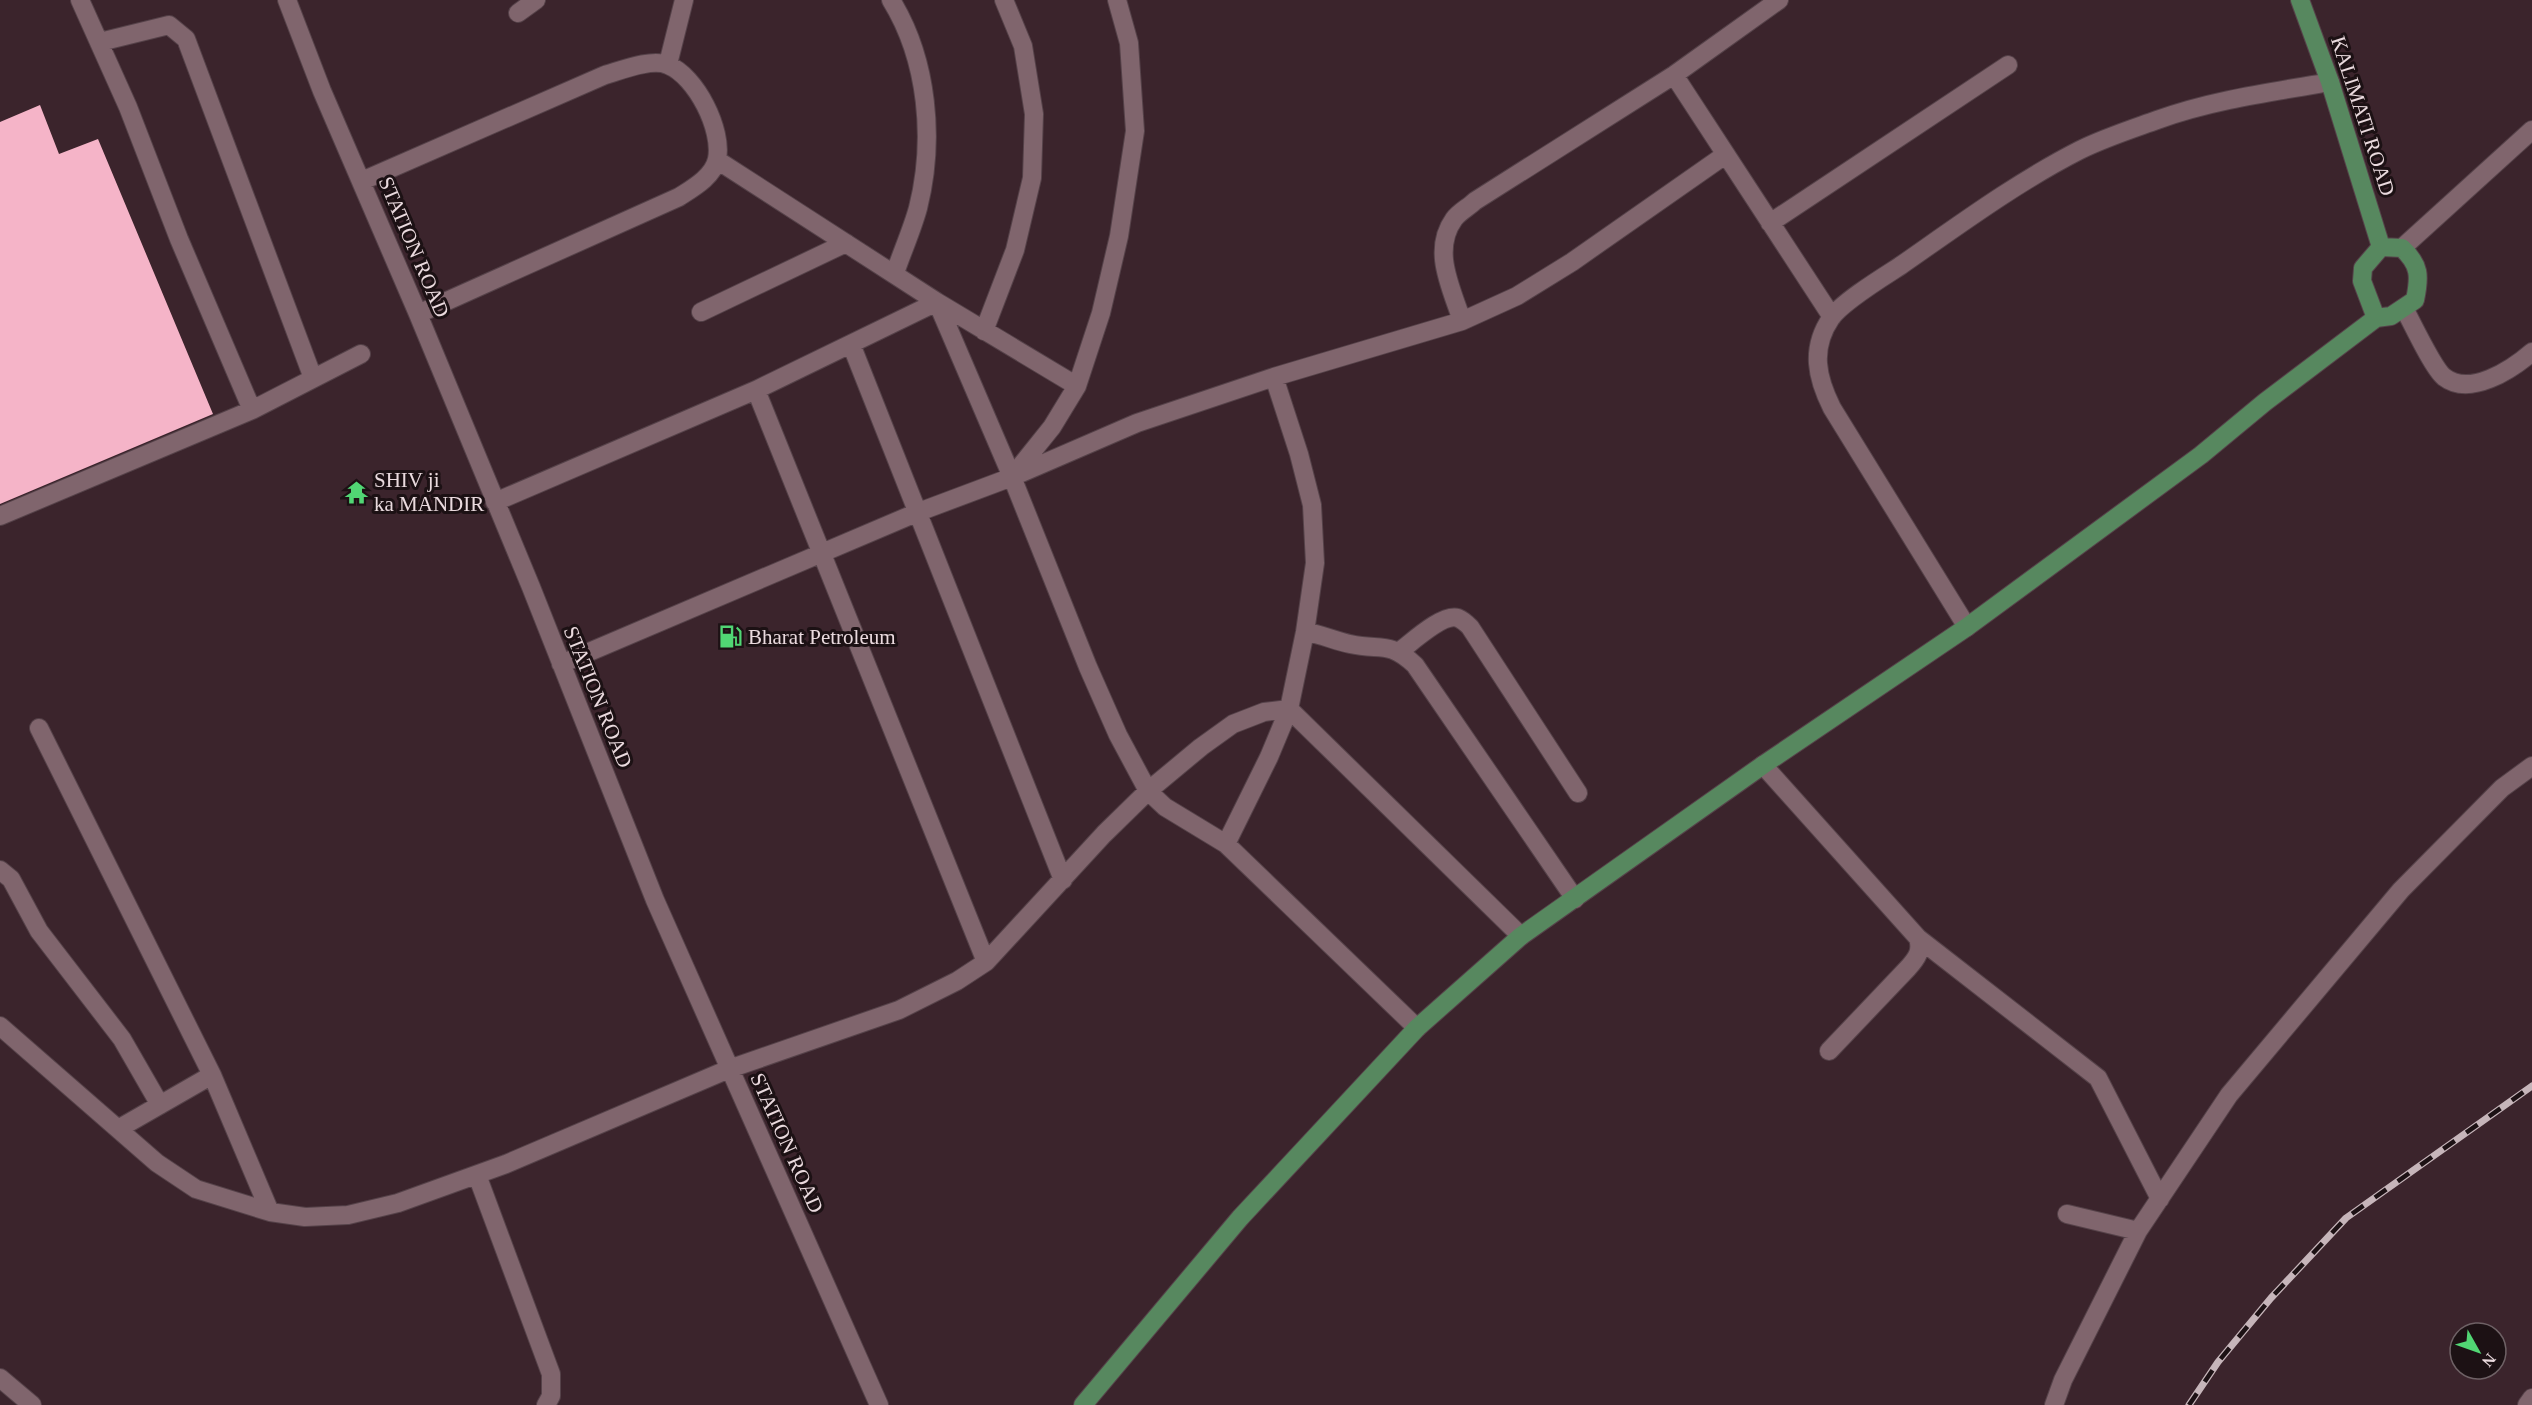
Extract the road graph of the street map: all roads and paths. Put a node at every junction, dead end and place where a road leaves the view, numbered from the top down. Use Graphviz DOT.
graph roads {
  1 [pos="80,0"];
  2 [pos="287,0"];
  3 [pos="536,0"];
  4 [pos="684,0"];
  5 [pos="891,0"];
  6 [pos="1004,0"];
  7 [pos="1117,0"];
  8 [pos="1779,0"];
  9 [pos="2300,0"];
  10 [pos="518,13"];
  11 [pos="100,42"];
  12 [pos="668,64"];
  13 [pos="2008,65"];
  14 [pos="1674,75"];
  15 [pos="2330,82"];
  16 [pos="2532,130"];
  17 [pos="1725,155"];
  18 [pos="717,160"];
  19 [pos="362,181"];
  20 [pos="1770,223"];
  21 [pos="846,243"];
  22 [pos="2381,247"];
  23 [pos="2402,248"];
  24 [pos="895,273"];
  25 [pos="937,302"];
  26 [pos="2404,308"];
  27 [pos="701,312"];
  28 [pos="418,314"];
  29 [pos="1832,317"];
  30 [pos="2376,318"];
  31 [pos="1462,321"];
  32 [pos="984,331"];
  33 [pos="851,344"];
  34 [pos="2532,352"];
  35 [pos="361,354"];
  36 [pos="1274,377"];
  37 [pos="313,378"];
  38 [pos="1077,386"];
  39 [pos="756,390"];
  40 [pos="252,410"];
  41 [pos="1012,477"];
  42 [pos="495,502"];
  43 [pos="916,513"];
  44 [pos="0,516"];
  45 [pos="823,553"];
  46 [pos="1967,627"];
  47 [pos="1305,632"];
  48 [pos="1400,651"];
  49 [pos="561,664"];
  50 [pos="1289,709"];
  51 [pos="39,728"];
  52 [pos="1763,765"];
  53 [pos="2532,766"];
  54 [pos="1148,791"];
  55 [pos="1578,793"];
  56 [pos="1226,844"];
  57 [pos="0,870"];
  58 [pos="1063,880"];
  59 [pos="1575,899"];
  60 [pos="1521,936"];
  61 [pos="1918,938"];
  62 [pos="986,962"];
  63 [pos="0,1026"];
  64 [pos="1417,1028"];
  65 [pos="1829,1051"];
  66 [pos="729,1069"];
  67 [pos="212,1075"];
  68 [pos="160,1105"];
  69 [pos="118,1129"];
  70 [pos="477,1175"];
  71 [pos="2160,1199"];
  72 [pos="270,1212"];
  73 [pos="2067,1214"];
  74 [pos="2138,1231"];
  75 [pos="0,1378"];
  76 [pos="2532,1398"];
  77 [pos="28,1404"];
  78 [pos="546,1405"];
  79 [pos="879,1405"];
  80 [pos="1083,1405"];
  81 [pos="2054,1405"];
  82 [pos="2527,1405"];
  1 -- 11 [label="street"];
  2 -- 19 [label="street, STATION ROAD"];
  3 -- 10 [label="street"];
  4 -- 12 [label="street"];
  5 -- 24 [label="street"];
  6 -- 32 [label="street"];
  7 -- 38 [label="street"];
  8 -- 14 [label="street"];
  9 -- 15 [label="main road, KALIMATI ROAD"];
  11 -- 37 [label="street"];
  11 -- 40 [label="street"];
  12 -- 18 [label="street"];
  12 -- 19 [label="street"];
  13 -- 20 [label="street"];
  14 -- 17 [label="street"];
  14 -- 31 [label="street"];
  15 -- 22 [label="main road, KALIMATI ROAD"];
  15 -- 29 [label="street"];
  16 -- 23 [label="street"];
  17 -- 20 [label="street"];
  17 -- 31 [label="street"];
  18 -- 21 [label="street"];
  18 -- 28 [label="street"];
  19 -- 28 [label="street, STATION ROAD"];
  20 -- 29 [label="street"];
  21 -- 24 [label="street"];
  21 -- 27 [label="street"];
  22 -- 23 [label="main road"];
  22 -- 30 [label="main road"];
  23 -- 26 [label="main road"];
  24 -- 25 [label="street"];
  25 -- 32 [label="street"];
  25 -- 33 [label="street"];
  25 -- 41 [label="street"];
  26 -- 30 [label="main road"];
  26 -- 34 [label="street"];
  28 -- 42 [label="street, STATION ROAD"];
  29 -- 46 [label="street"];
  30 -- 46 [label="main road"];
  31 -- 36 [label="street"];
  32 -- 38 [label="street"];
  33 -- 39 [label="street"];
  33 -- 43 [label="street"];
  35 -- 37 [label="street"];
  36 -- 41 [label="street"];
  36 -- 47 [label="street"];
  37 -- 40 [label="street"];
  38 -- 41 [label="street"];
  39 -- 42 [label="street"];
  39 -- 45 [label="street"];
  40 -- 44 [label="street"];
  41 -- 43 [label="street"];
  41 -- 54 [label="street"];
  42 -- 49 [label="street, STATION ROAD"];
  43 -- 45 [label="street"];
  43 -- 58 [label="street"];
  45 -- 49 [label="street"];
  45 -- 62 [label="street"];
  46 -- 52 [label="main road"];
  47 -- 48 [label="street"];
  47 -- 50 [label="street"];
  48 -- 55 [label="street"];
  48 -- 59 [label="street"];
  49 -- 66 [label="street, STATION ROAD"];
  50 -- 54 [label="street"];
  50 -- 56 [label="street"];
  50 -- 60 [label="street"];
  51 -- 67 [label="street"];
  52 -- 59 [label="main road"];
  52 -- 61 [label="street"];
  53 -- 71 [label="street"];
  54 -- 56 [label="street"];
  54 -- 58 [label="street"];
  56 -- 64 [label="street"];
  57 -- 68 [label="street"];
  58 -- 62 [label="street"];
  59 -- 60 [label="main road"];
  60 -- 64 [label="main road"];
  61 -- 65 [label="street"];
  61 -- 71 [label="street"];
  62 -- 66 [label="street"];
  63 -- 69 [label="street"];
  64 -- 80 [label="main road"];
  66 -- 70 [label="street"];
  66 -- 79 [label="street, STATION ROAD"];
  67 -- 68 [label="street"];
  67 -- 72 [label="street"];
  68 -- 69 [label="street"];
  69 -- 72 [label="street"];
  70 -- 72 [label="street"];
  70 -- 78 [label="street"];
  71 -- 74 [label="street"];
  73 -- 74 [label="street"];
  74 -- 81 [label="street"];
  75 -- 77 [label="street"];
  76 -- 82 [label="street"];
}
